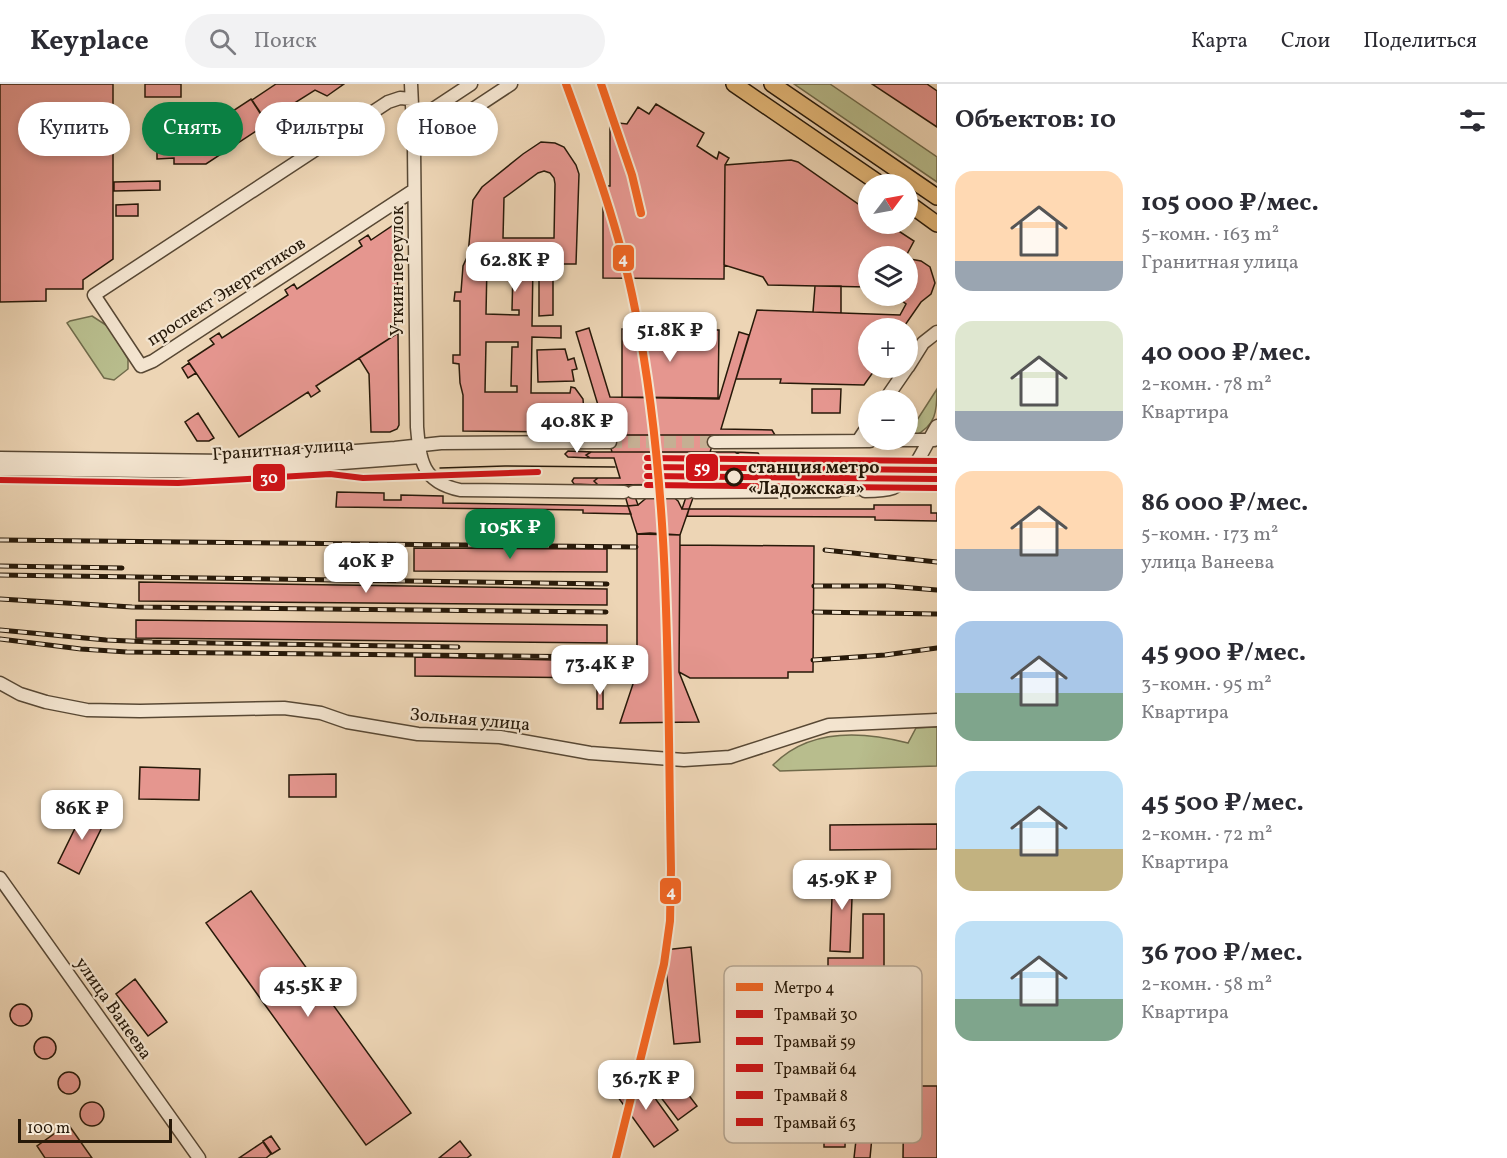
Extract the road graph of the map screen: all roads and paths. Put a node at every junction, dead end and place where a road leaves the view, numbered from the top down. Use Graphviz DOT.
graph roads {
  1 [pos="411,84"];
  2 [pos="471,84"];
  3 [pos="511,84"];
  4 [pos="734,84"];
  5 [pos="772,84"];
  6 [pos="411,99"];
  7 [pos="411,102"];
  8 [pos="444,102"];
  9 [pos="484,102"];
  10 [pos="414,156"];
  11 [pos="865,174"];
  12 [pos="414,190"];
  13 [pos="937,197"];
  14 [pos="918,210"];
  15 [pos="937,224"];
  16 [pos="937,332"];
  17 [pos="918,351"];
  18 [pos="937,426"];
  19 [pos="933,440"];
  20 [pos="858,441"];
  21 [pos="610,442"];
  22 [pos="714,442"];
  23 [pos="420,451"];
  24 [pos="0,458"];
  25 [pos="0,469"];
  26 [pos="837,491"];
  27 [pos="865,491"];
  28 [pos="0,683"];
  29 [pos="937,720"];
  30 [pos="0,878"];
  31 [pos="199,1158"];
  1 -- 6 [label="street, Уткин переулок"];
  2 -- 8 [label="street"];
  3 -- 9 [label="street"];
  4 -- 11 [label="main road"];
  5 -- 13 [label="main road"];
  6 -- 7 [label="street, Уткин переулок"];
  6 -- 12 [label="street, проспект Энергетиков"];
  10 -- 12 [label="street, Уткин переулок"];
  12 -- 23 [label="street, Уткин переулок"];
  14 -- 15 [label="main road"];
  16 -- 17 [label="street"];
  18 -- 19 [label="street"];
  19 -- 27 [label="street"];
  20 -- 22 [label="street"];
  21 -- 23 [label="street, Гранитная улица"];
  23 -- 24 [label="street, Гранитная улица"];
  23 -- 25 [label="street, Гранитная улица"];
  23 -- 26 [label="street"];
  28 -- 29 [label="street, Зольная улица"];
  30 -- 31 [label="street, улица Ванеева"];
}
